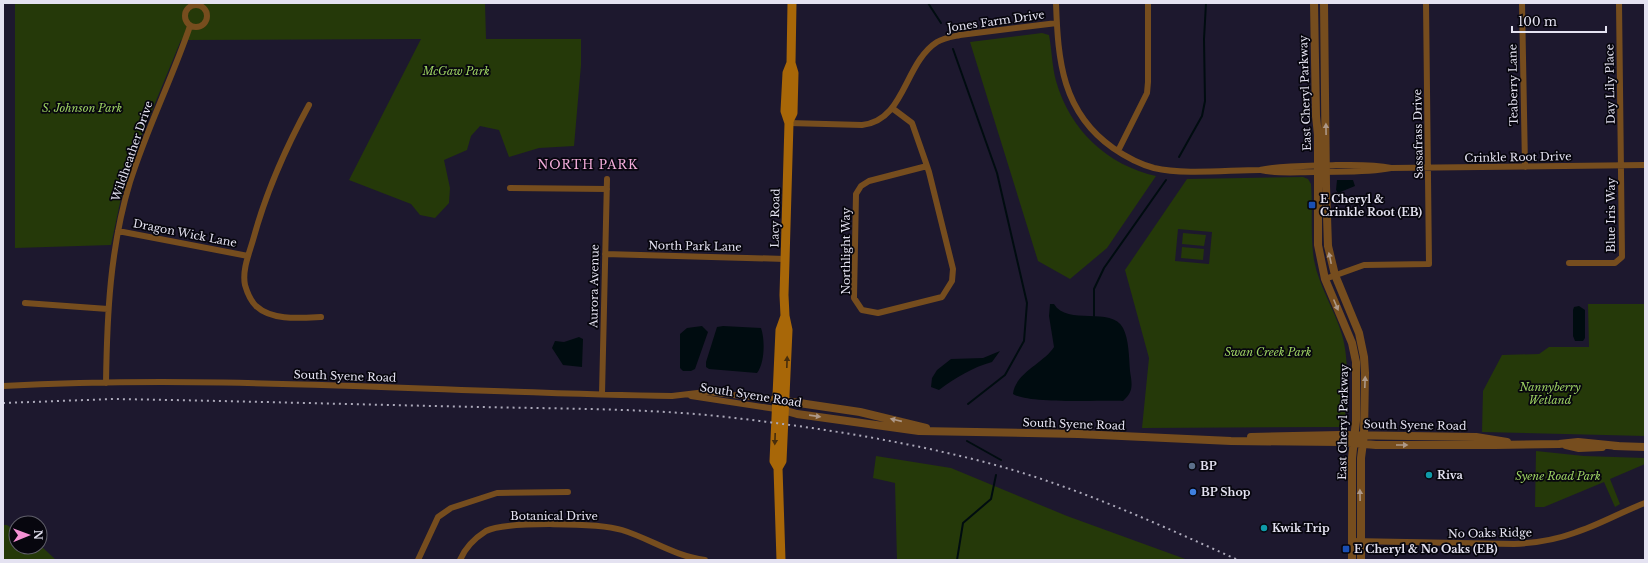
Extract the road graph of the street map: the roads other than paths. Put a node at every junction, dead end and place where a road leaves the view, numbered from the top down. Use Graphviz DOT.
graph roads {
  1 [pos="792,3"];
  2 [pos="1056,3"];
  3 [pos="1148,3"];
  4 [pos="1314,3"];
  5 [pos="1324,3"];
  6 [pos="1426,3"];
  7 [pos="1522,3"];
  8 [pos="1619,3"];
  9 [pos="1057,23"];
  10 [pos="190,26"];
  11 [pos="309,105"];
  12 [pos="892,108"];
  13 [pos="789,122"];
  14 [pos="1118,151"];
  15 [pos="1645,165"];
  16 [pos="927,166"];
  17 [pos="1621,166"];
  18 [pos="1524,167"];
  19 [pos="1428,168"];
  20 [pos="1322,169"];
  21 [pos="607,179"];
  22 [pos="510,188"];
  23 [pos="607,189"];
  24 [pos="118,230"];
  25 [pos="605,254"];
  26 [pos="248,256"];
  27 [pos="785,259"];
  28 [pos="1569,263"];
  29 [pos="1335,275"];
  30 [pos="1325,279"];
  31 [pos="25,303"];
  32 [pos="108,309"];
  33 [pos="321,317"];
  34 [pos="106,383"];
  35 [pos="3,386"];
  36 [pos="602,394"];
  37 [pos="781,405"];
  38 [pos="1354,439"];
  39 [pos="1363,439"];
  40 [pos="1645,447"];
  41 [pos="568,492"];
  42 [pos="1645,503"];
  43 [pos="1357,541"];
  44 [pos="418,560"];
  45 [pos="460,560"];
  46 [pos="705,560"];
  47 [pos="781,560"];
  48 [pos="1352,560"];
  49 [pos="1361,560"];
  1 -- 13 [label="main road, Lacy Road"];
  2 -- 9 [label="street, Crinkle Root Drive"];
  3 -- 14 [label="street"];
  4 -- 20 [label="street, East Cheryl Parkway"];
  20 -- 5 [label="street, East Cheryl Parkway, one-way"];
  6 -- 19 [label="street, Sassafrass Drive"];
  7 -- 18 [label="street, Teaberry Lane"];
  8 -- 17 [label="street, Day Lily Place"];
  9 -- 12 [label="street, Jones Farm Drive"];
  9 -- 14 [label="street, Crinkle Root Drive"];
  10 -- 24 [label="street, Wildheather Drive"];
  11 -- 26 [label="street"];
  12 -- 13 [label="street, Jones Farm Drive"];
  12 -- 16 [label="street, Northlight Way"];
  13 -- 27 [label="main road, Lacy Road"];
  14 -- 20 [label="street, Crinkle Root Drive"];
  15 -- 17 [label="street, Crinkle Root Drive"];
  16 -- 16 [label="street, Northlight Way"];
  17 -- 18 [label="street, Crinkle Root Drive"];
  17 -- 28 [label="street, Blue Iris Way"];
  18 -- 19 [label="street, Crinkle Root Drive"];
  19 -- 20 [label="street, Crinkle Root Drive"];
  19 -- 29 [label="street, Sassafrass Drive"];
  29 -- 20 [label="street, East Cheryl Parkway, one-way"];
  20 -- 30 [label="street, East Cheryl Parkway"];
  21 -- 23 [label="street, Aurora Avenue"];
  22 -- 23 [label="street"];
  23 -- 25 [label="street, Aurora Avenue"];
  24 -- 26 [label="street, Dragon Wick Lane"];
  24 -- 32 [label="street, Wildheather Drive"];
  25 -- 27 [label="street, North Park Lane"];
  25 -- 36 [label="street, Aurora Avenue"];
  26 -- 33 [label="street"];
  27 -- 37 [label="main road, Lacy Road"];
  29 -- 30 [label="street"];
  39 -- 29 [label="street, East Cheryl Parkway, one-way"];
  30 -- 38 [label="street, East Cheryl Parkway, one-way"];
  31 -- 32 [label="street"];
  32 -- 34 [label="street, Wildheather Drive"];
  34 -- 35 [label="street, South Syene Road"];
  34 -- 36 [label="street, South Syene Road"];
  36 -- 37 [label="street, South Syene Road"];
  37 -- 38 [label="street, South Syene Road"];
  37 -- 47 [label="main road, Lacy Road"];
  38 -- 39 [label="street, South Syene Road"];
  38 -- 43 [label="street, East Cheryl Parkway"];
  39 -- 40 [label="street, South Syene Road"];
  43 -- 39 [label="street, East Cheryl Parkway, one-way"];
  41 -- 44 [label="street"];
  42 -- 43 [label="street, No Oaks Ridge"];
  43 -- 48 [label="street, East Cheryl Parkway"];
  43 -- 49 [label="street, East Cheryl Parkway"];
  45 -- 46 [label="street, Botanical Drive"];
}
